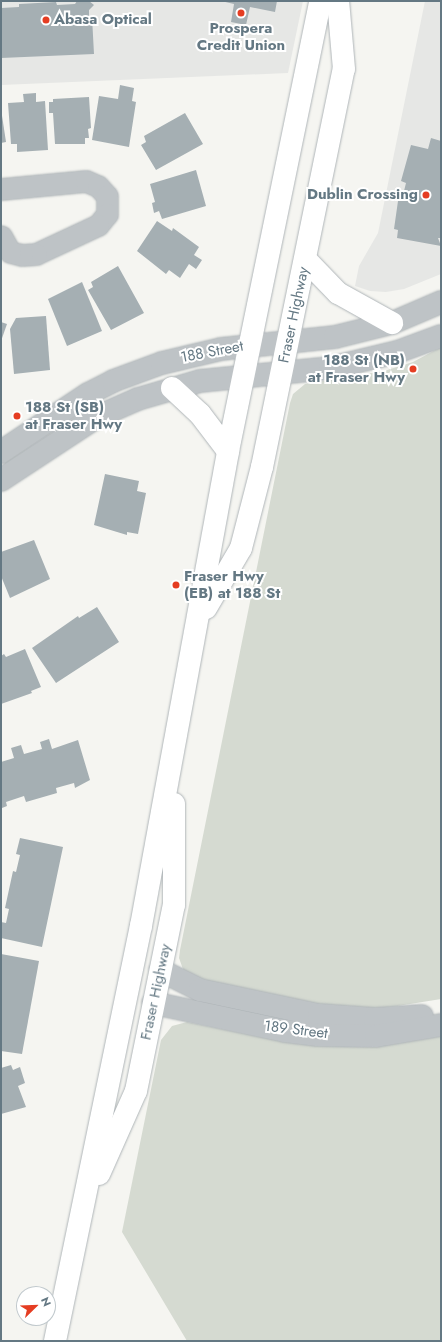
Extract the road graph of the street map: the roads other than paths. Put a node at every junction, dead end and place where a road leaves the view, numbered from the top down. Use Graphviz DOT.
graph roads {
  1 [pos="320,1"];
  2 [pos="338,1"];
  3 [pos="1,188"];
  4 [pos="1,236"];
  5 [pos="306,260"];
  6 [pos="441,302"];
  7 [pos="392,323"];
  8 [pos="441,336"];
  9 [pos="288,342"];
  10 [pos="251,345"];
  11 [pos="280,375"];
  12 [pos="245,377"];
  13 [pos="172,388"];
  14 [pos="228,451"];
  15 [pos="1,452"];
  16 [pos="1,480"];
  17 [pos="200,617"];
  18 [pos="173,760"];
  19 [pos="141,926"];
  20 [pos="160,970"];
  21 [pos="153,1002"];
  22 [pos="441,1012"];
  23 [pos="441,1025"];
  24 [pos="82,1211"];
  25 [pos="55,1341"];
  1 -- 10 [label="main road, Fraser Highway"];
  2 -- 5 [label="main road, Fraser Highway"];
  3 -- 4 [label="street"];
  5 -- 7 [label="main road"];
  5 -- 9 [label="main road, Fraser Highway"];
  6 -- 7 [label="street, 188 Street"];
  7 -- 9 [label="street, 188 Street"];
  8 -- 11 [label="street, 188 Street"];
  9 -- 10 [label="street, 188 Street"];
  9 -- 11 [label="main road, Fraser Highway"];
  10 -- 12 [label="main road, Fraser Highway"];
  10 -- 15 [label="street, 188 Street"];
  11 -- 12 [label="street, 188 Street"];
  11 -- 17 [label="main road, Fraser Highway"];
  12 -- 13 [label="street, 188 Street"];
  12 -- 14 [label="main road, Fraser Highway"];
  13 -- 14 [label="main road"];
  13 -- 16 [label="street, 188 Street"];
  14 -- 17 [label="main road, Fraser Highway"];
  17 -- 18 [label="main road, Fraser Highway"];
  18 -- 19 [label="main road, Fraser Highway"];
  18 -- 20 [label="main road, Fraser Highway"];
  19 -- 21 [label="main road"];
  19 -- 24 [label="main road, Fraser Highway"];
  20 -- 21 [label="main road, Fraser Highway"];
  20 -- 22 [label="street, 189 Street"];
  21 -- 23 [label="street, 189 Street"];
  21 -- 24 [label="main road, Fraser Highway"];
  24 -- 25 [label="main road, Fraser Highway"];
}
